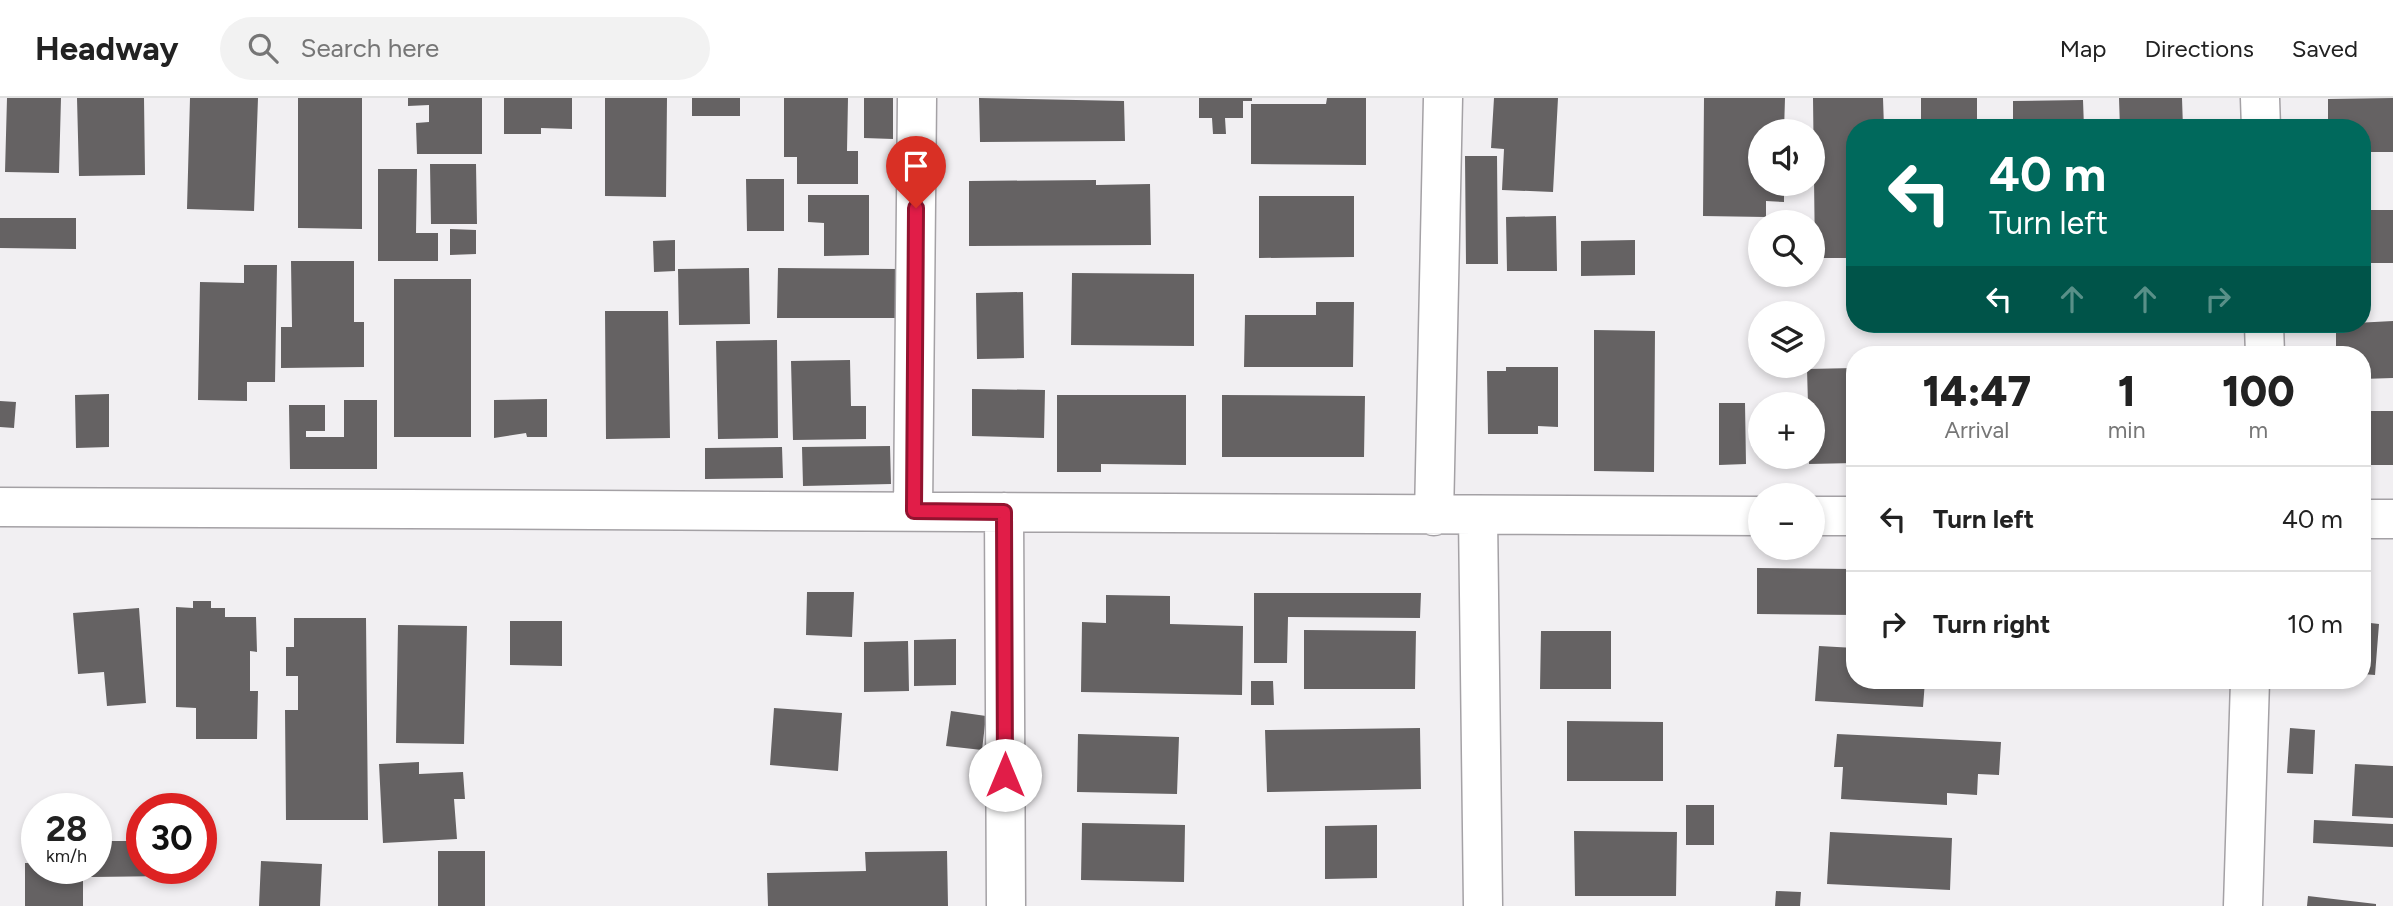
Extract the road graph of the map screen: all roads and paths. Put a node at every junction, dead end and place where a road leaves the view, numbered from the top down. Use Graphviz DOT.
graph roads {
  1 [pos="917,98"];
  2 [pos="1443,98"];
  3 [pos="2260,98"];
  4 [pos="2261,119"];
  5 [pos="0,507"];
  6 [pos="914,511"];
  7 [pos="1004,512"];
  8 [pos="1434,516"];
  9 [pos="1478,516"];
  10 [pos="1748,516"];
  11 [pos="1825,516"];
  12 [pos="1846,516"];
  13 [pos="2371,519"];
  14 [pos="2393,519"];
  15 [pos="2250,689"];
  16 [pos="1006,906"];
  17 [pos="1483,906"];
  18 [pos="2243,906"];
  1 -- 6 [label="street"];
  2 -- 8 [label="street"];
  3 -- 4 [label="street"];
  5 -- 6 [label="street"];
  6 -- 7 [label="street"];
  7 -- 8 [label="street"];
  7 -- 16 [label="street"];
  8 -- 9 [label="street"];
  9 -- 10 [label="street"];
  9 -- 17 [label="street"];
  11 -- 12 [label="street"];
  13 -- 14 [label="street"];
  15 -- 18 [label="street"];
}
